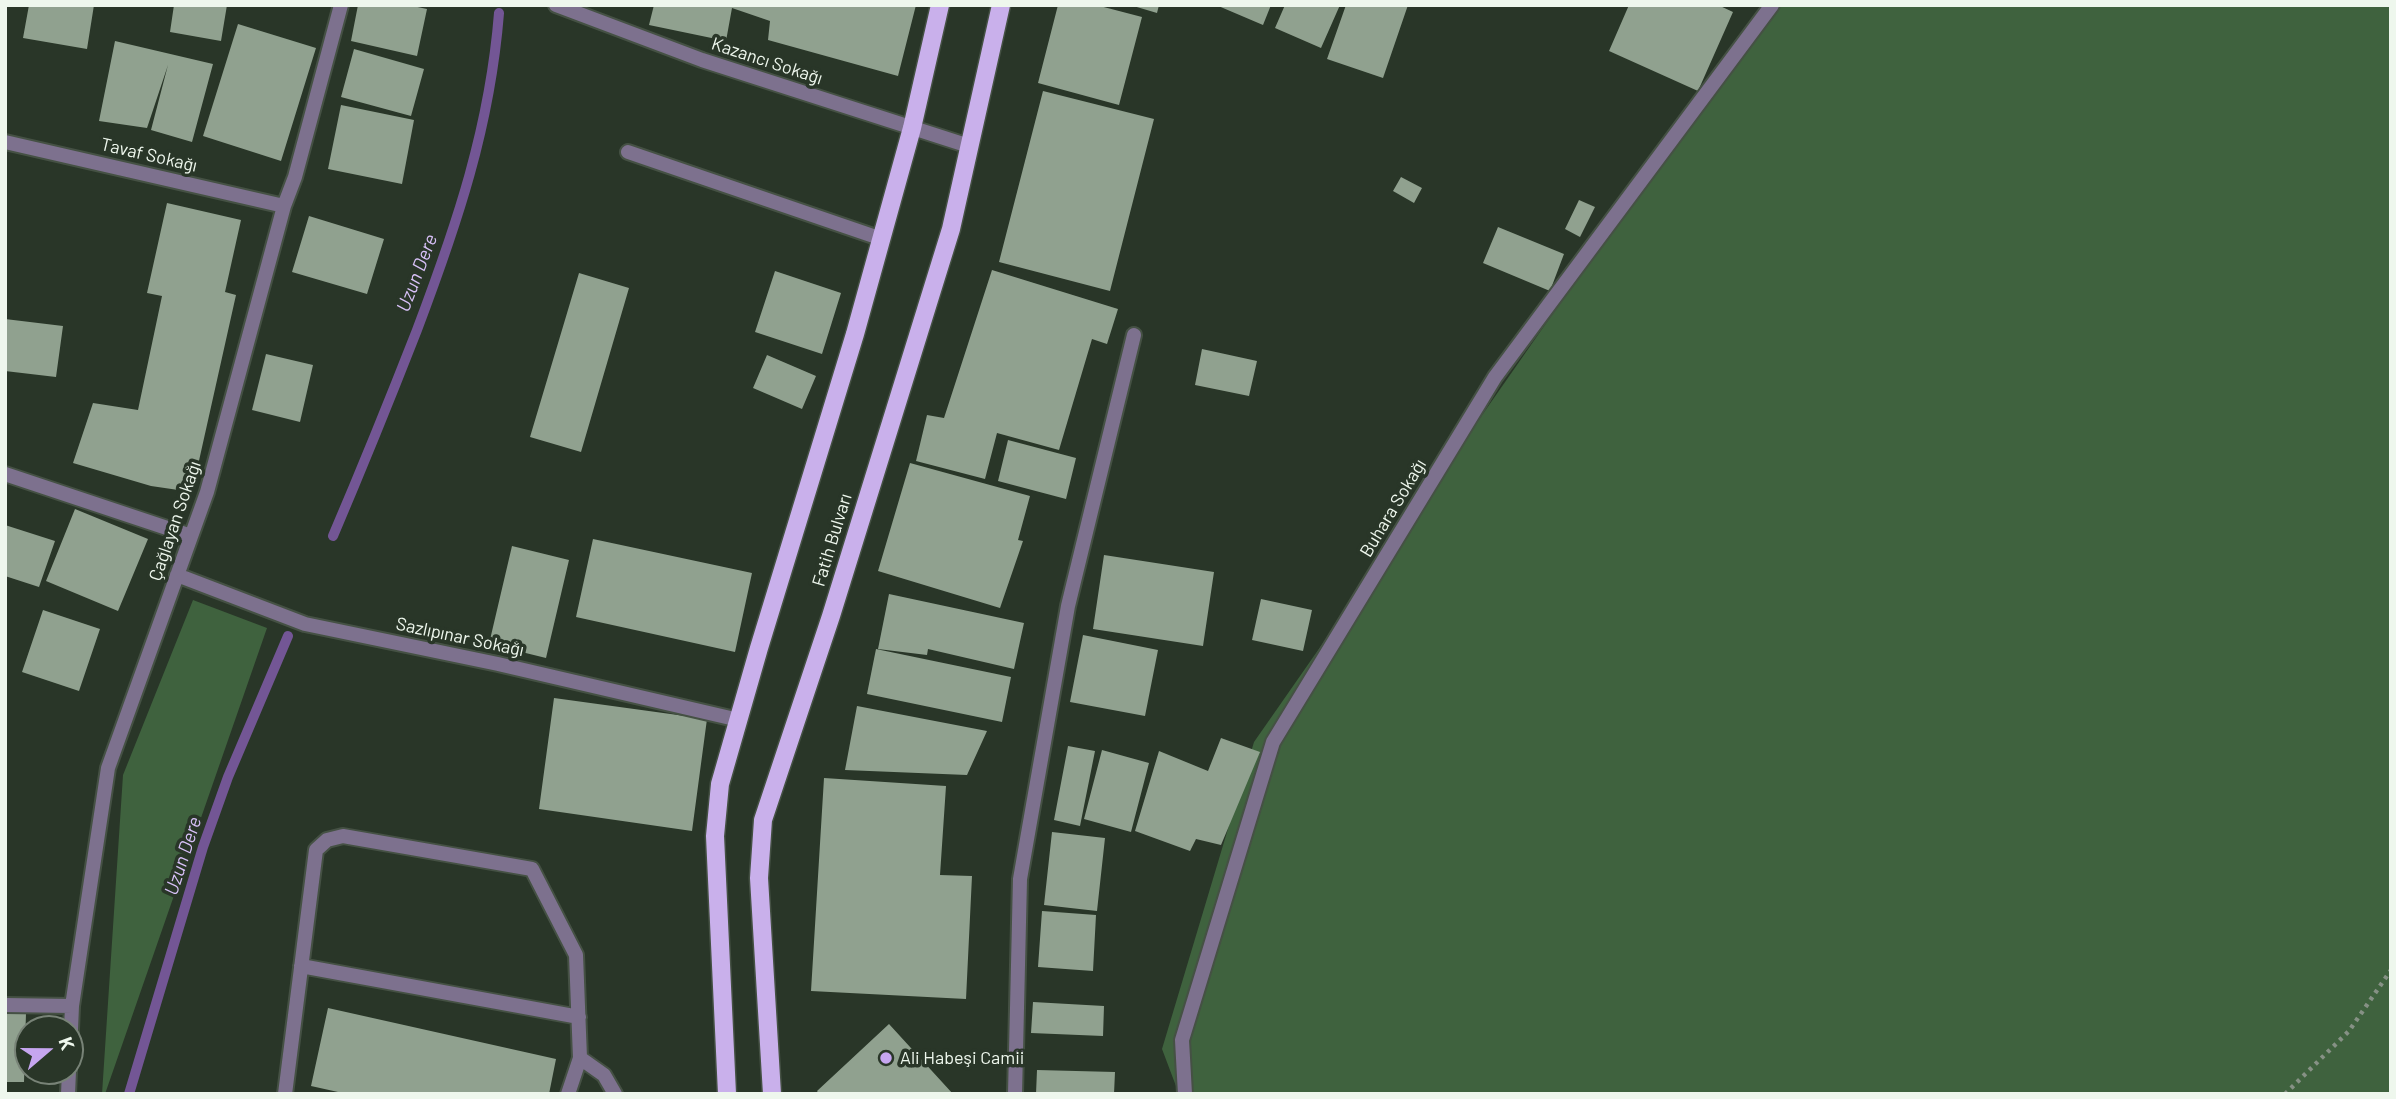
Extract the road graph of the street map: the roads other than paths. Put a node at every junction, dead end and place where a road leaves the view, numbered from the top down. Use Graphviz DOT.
graph roads {
  1 [pos="341,5"];
  2 [pos="556,5"];
  3 [pos="940,5"];
  4 [pos="1001,5"];
  5 [pos="1772,5"];
  6 [pos="912,128"];
  7 [pos="5,142"];
  8 [pos="970,146"];
  9 [pos="628,152"];
  10 [pos="284,206"];
  11 [pos="881,239"];
  12 [pos="1134,335"];
  13 [pos="5,474"];
  14 [pos="191,536"];
  15 [pos="177,575"];
  16 [pos="739,720"];
  17 [pos="301,966"];
  18 [pos="5,1005"];
  19 [pos="72,1006"];
  20 [pos="72,1015"];
  21 [pos="579,1017"];
  22 [pos="580,1058"];
  23 [pos="285,1094"];
  24 [pos="568,1094"];
  25 [pos="615,1094"];
  26 [pos="727,1094"];
  27 [pos="772,1094"];
  28 [pos="1015,1094"];
  29 [pos="1185,1094"];
  1 -- 10 [label="street, Çağlayan Sokağı"];
  2 -- 6 [label="street, Kazancı Sokağı"];
  3 -- 6 [label="main road"];
  4 -- 8 [label="main road, Fatih Bulvarı"];
  5 -- 29 [label="street, Buhara Sokağı"];
  6 -- 8 [label="street, Kazancı Sokağı"];
  6 -- 11 [label="main road"];
  7 -- 10 [label="street, Tavaf Sokağı"];
  8 -- 27 [label="main road, Fatih Bulvarı"];
  9 -- 11 [label="street"];
  10 -- 14 [label="street, Çağlayan Sokağı"];
  11 -- 16 [label="main road"];
  12 -- 28 [label="street"];
  13 -- 14 [label="street"];
  14 -- 15 [label="street, Çağlayan Sokağı"];
  15 -- 16 [label="street, Sazlıpınar Sokağı"];
  15 -- 19 [label="street, Çağlayan Sokağı"];
  16 -- 26 [label="main road"];
  17 -- 21 [label="street"];
  17 -- 21 [label="street"];
  17 -- 23 [label="street"];
  18 -- 19 [label="street"];
  19 -- 20 [label="street, Çağlayan Sokağı"];
  21 -- 22 [label="street"];
  22 -- 24 [label="street"];
  22 -- 25 [label="street"];
}
